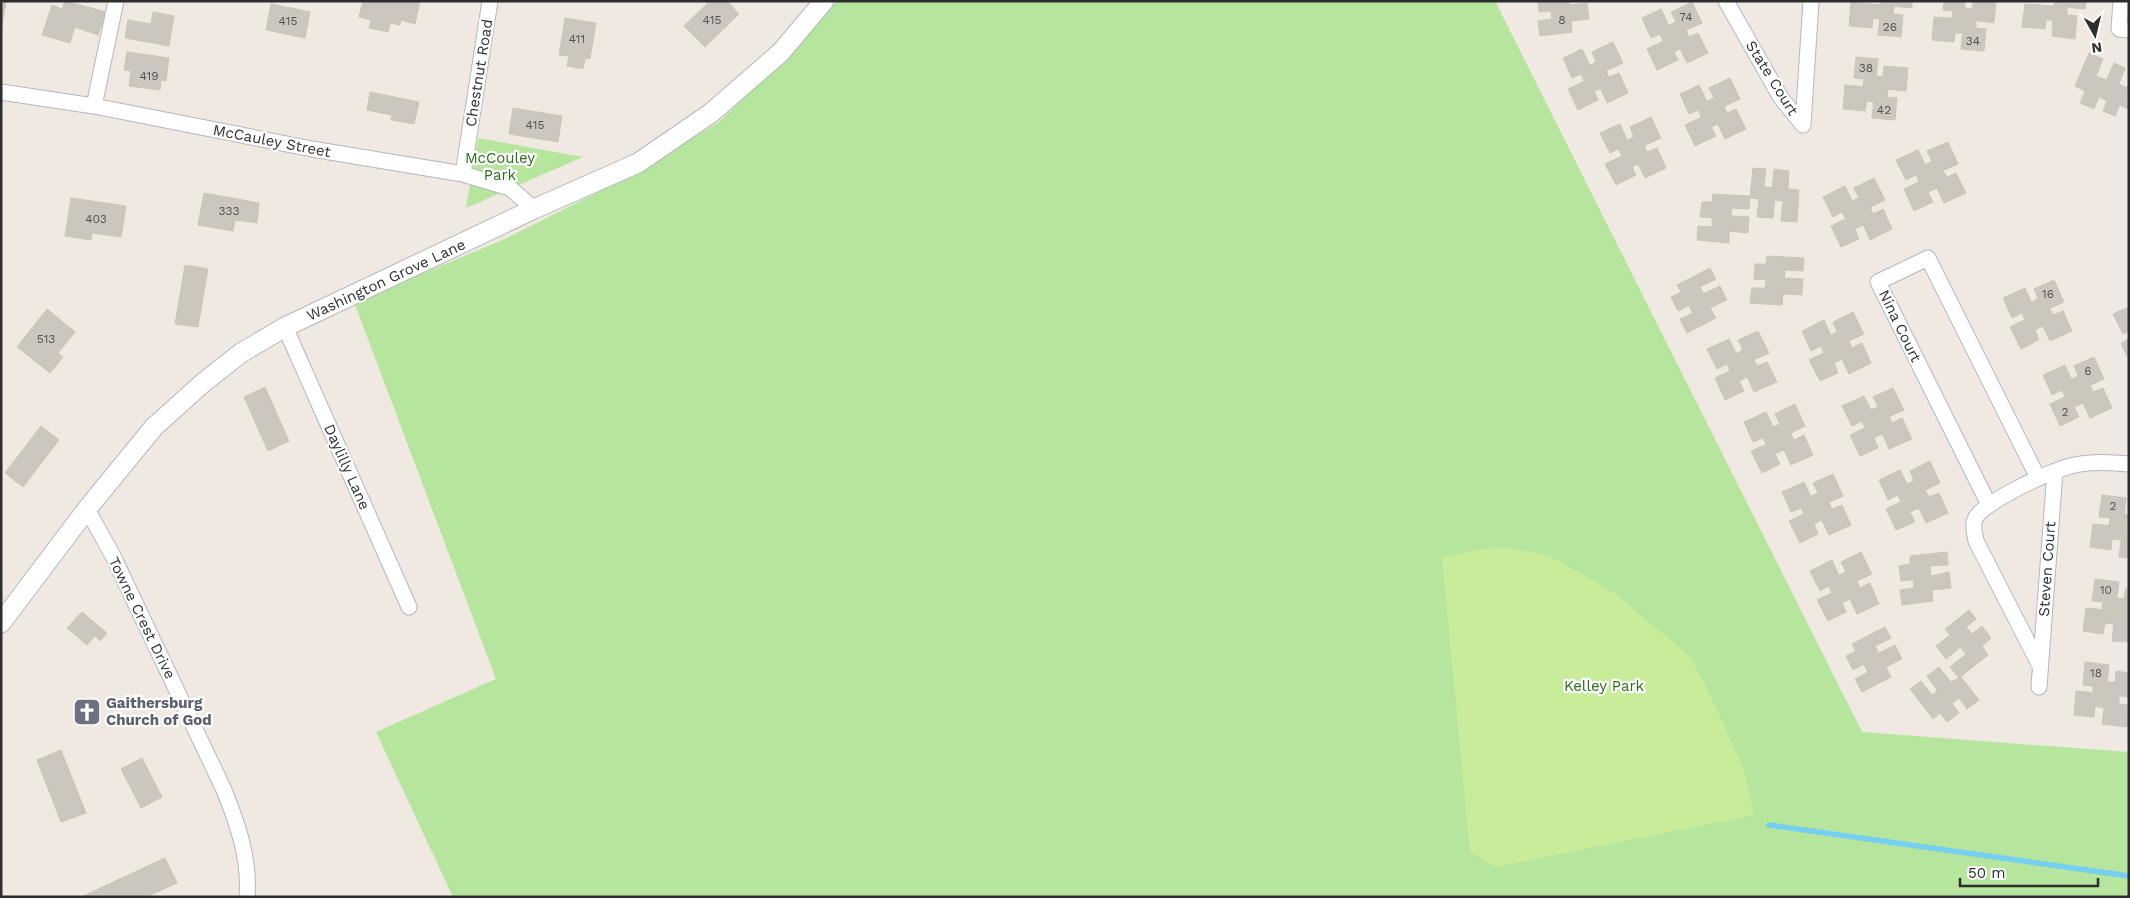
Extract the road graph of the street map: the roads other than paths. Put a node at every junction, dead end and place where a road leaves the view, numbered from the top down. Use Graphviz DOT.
graph roads {
  1 [pos="116,1"];
  2 [pos="490,1"];
  3 [pos="824,1"];
  4 [pos="1726,1"];
  5 [pos="1811,1"];
  6 [pos="2121,1"];
  7 [pos="2129,30"];
  8 [pos="1,92"];
  9 [pos="94,106"];
  10 [pos="463,174"];
  11 [pos="534,209"];
  12 [pos="285,327"];
  13 [pos="2129,464"];
  14 [pos="2055,471"];
  15 [pos="2038,478"];
  16 [pos="1989,504"];
  17 [pos="87,509"];
  18 [pos="409,607"];
  19 [pos="1,623"];
  20 [pos="2040,666"];
  21 [pos="2038,687"];
  22 [pos="247,897"];
  1 -- 9 [label="street"];
  2 -- 10 [label="street, Chestnut Road"];
  3 -- 11 [label="street, Washington Grove Lane"];
  4 -- 5 [label="street, State Court"];
  6 -- 7 [label="street"];
  8 -- 9 [label="street, McCauley Street"];
  9 -- 10 [label="street, McCauley Street"];
  10 -- 11 [label="street, McCauley Street"];
  11 -- 12 [label="street, Washington Grove Lane"];
  12 -- 17 [label="street, Washington Grove Lane"];
  12 -- 18 [label="street, Daylilly Lane"];
  13 -- 14 [label="street"];
  14 -- 15 [label="street"];
  14 -- 20 [label="street, Steven Court"];
  15 -- 16 [label="street"];
  15 -- 16 [label="street, Nina Court"];
  16 -- 20 [label="street, Steven Court"];
  17 -- 19 [label="street, Washington Grove Lane"];
  17 -- 22 [label="street, Towne Crest Drive"];
  20 -- 21 [label="street, Steven Court"];
}
